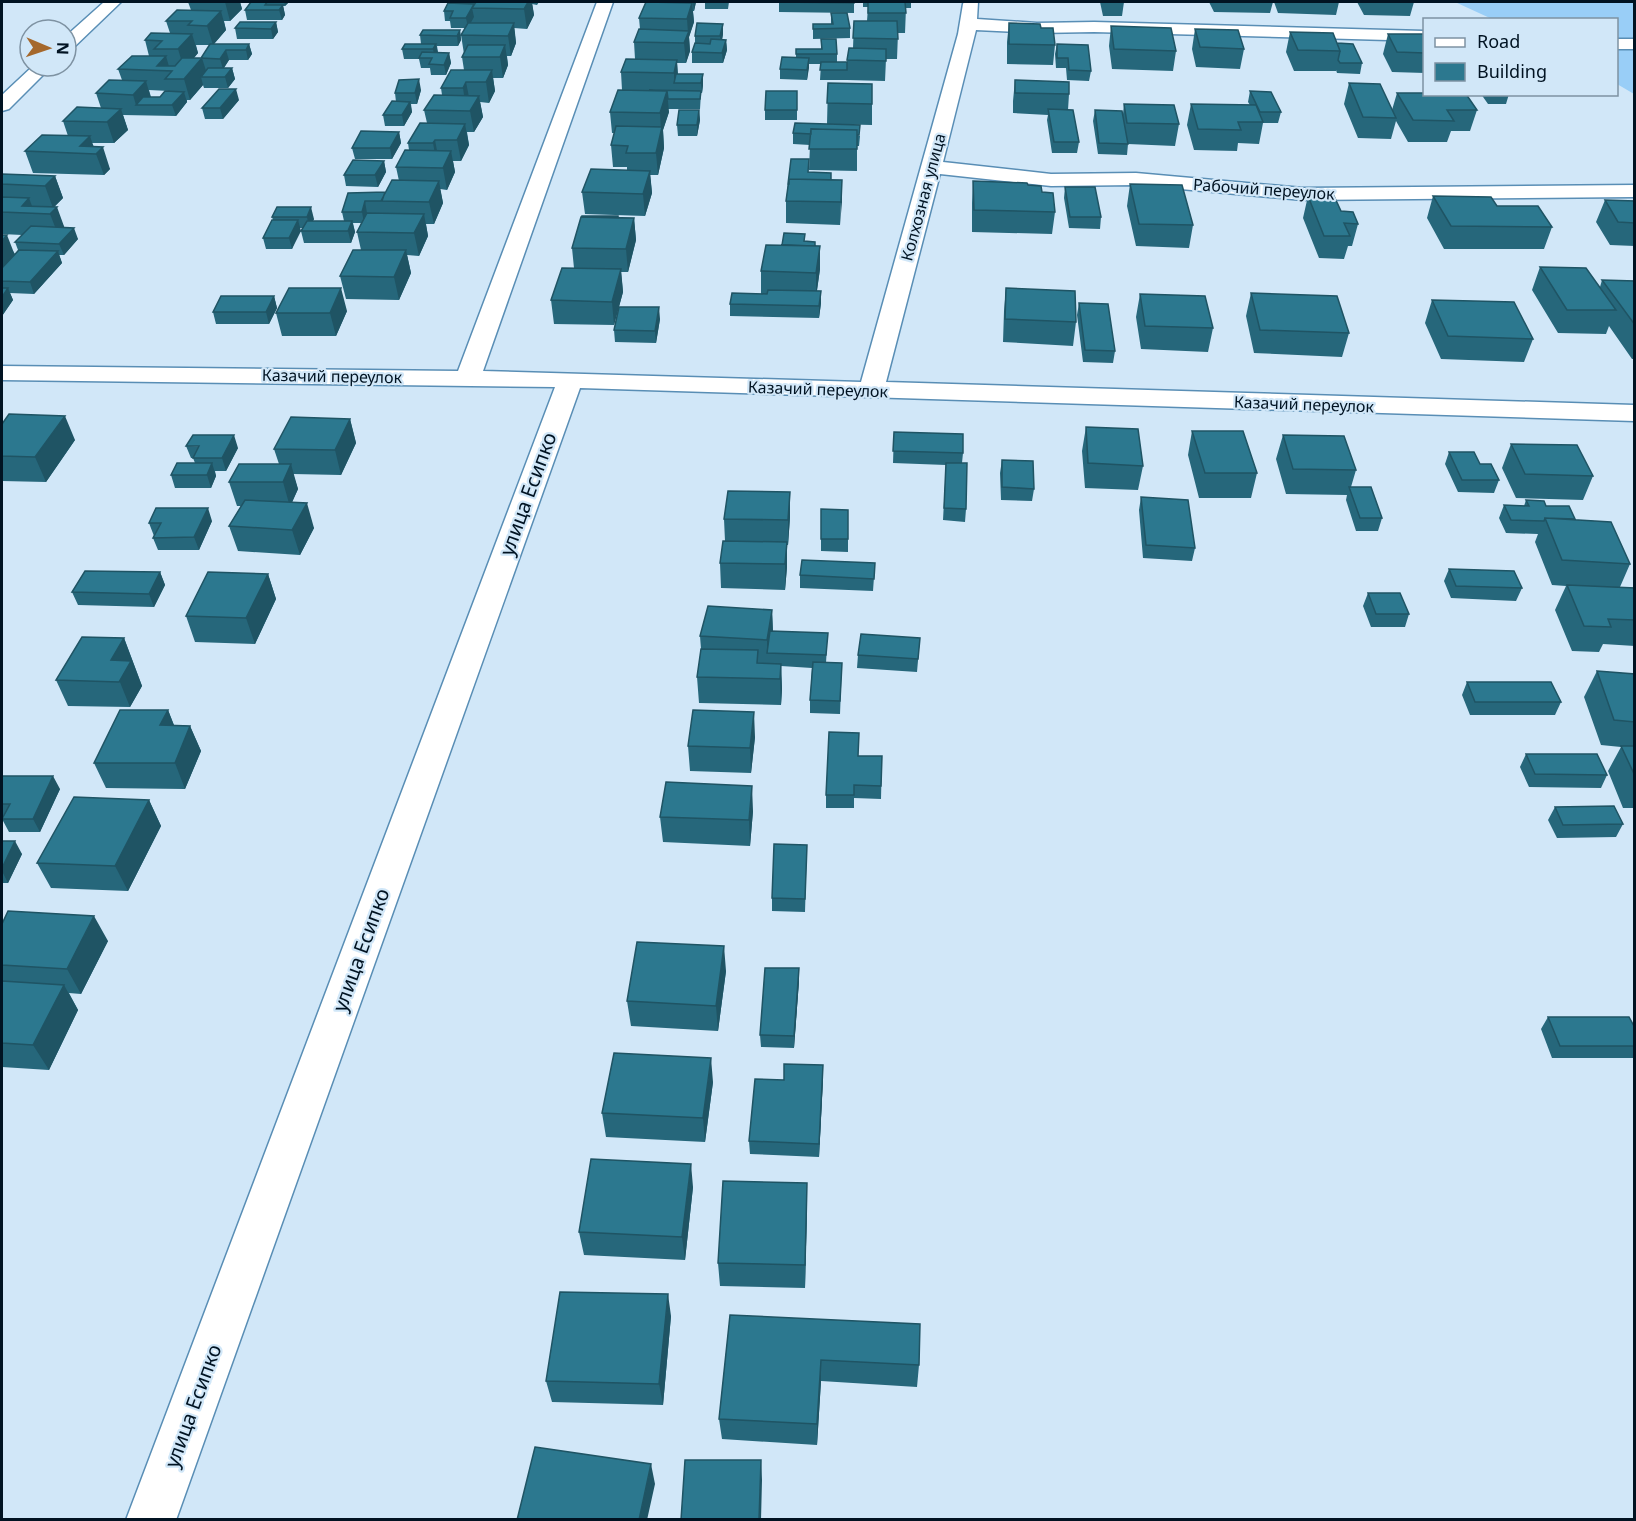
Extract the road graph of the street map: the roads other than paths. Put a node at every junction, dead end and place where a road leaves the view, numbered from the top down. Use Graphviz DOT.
graph roads {
  1 [pos="113,2"];
  2 [pos="605,2"];
  3 [pos="971,2"];
  4 [pos="968,24"];
  5 [pos="78,34"];
  6 [pos="1423,36"];
  7 [pos="1618,44"];
  8 [pos="1635,45"];
  9 [pos="30,78"];
  10 [pos="2,105"];
  11 [pos="931,167"];
  12 [pos="1635,190"];
  13 [pos="2,373"];
  14 [pos="468,378"];
  15 [pos="570,380"];
  16 [pos="871,391"];
  17 [pos="1635,413"];
  18 [pos="151,1520"];
  1 -- 5 [label="street"];
  2 -- 14 [label="street"];
  3 -- 4 [label="street, Колхозная улица"];
  4 -- 6 [label="street"];
  4 -- 11 [label="street, Колхозная улица"];
  7 -- 8 [label="street"];
  9 -- 10 [label="street"];
  11 -- 12 [label="street, Рабочий переулок"];
  11 -- 16 [label="street, Колхозная улица"];
  13 -- 14 [label="street, Казачий переулок"];
  14 -- 15 [label="street, Казачий переулок"];
  15 -- 16 [label="street, Казачий переулок"];
  15 -- 18 [label="street, улица Есипко"];
  16 -- 17 [label="street, Казачий переулок"];
}
